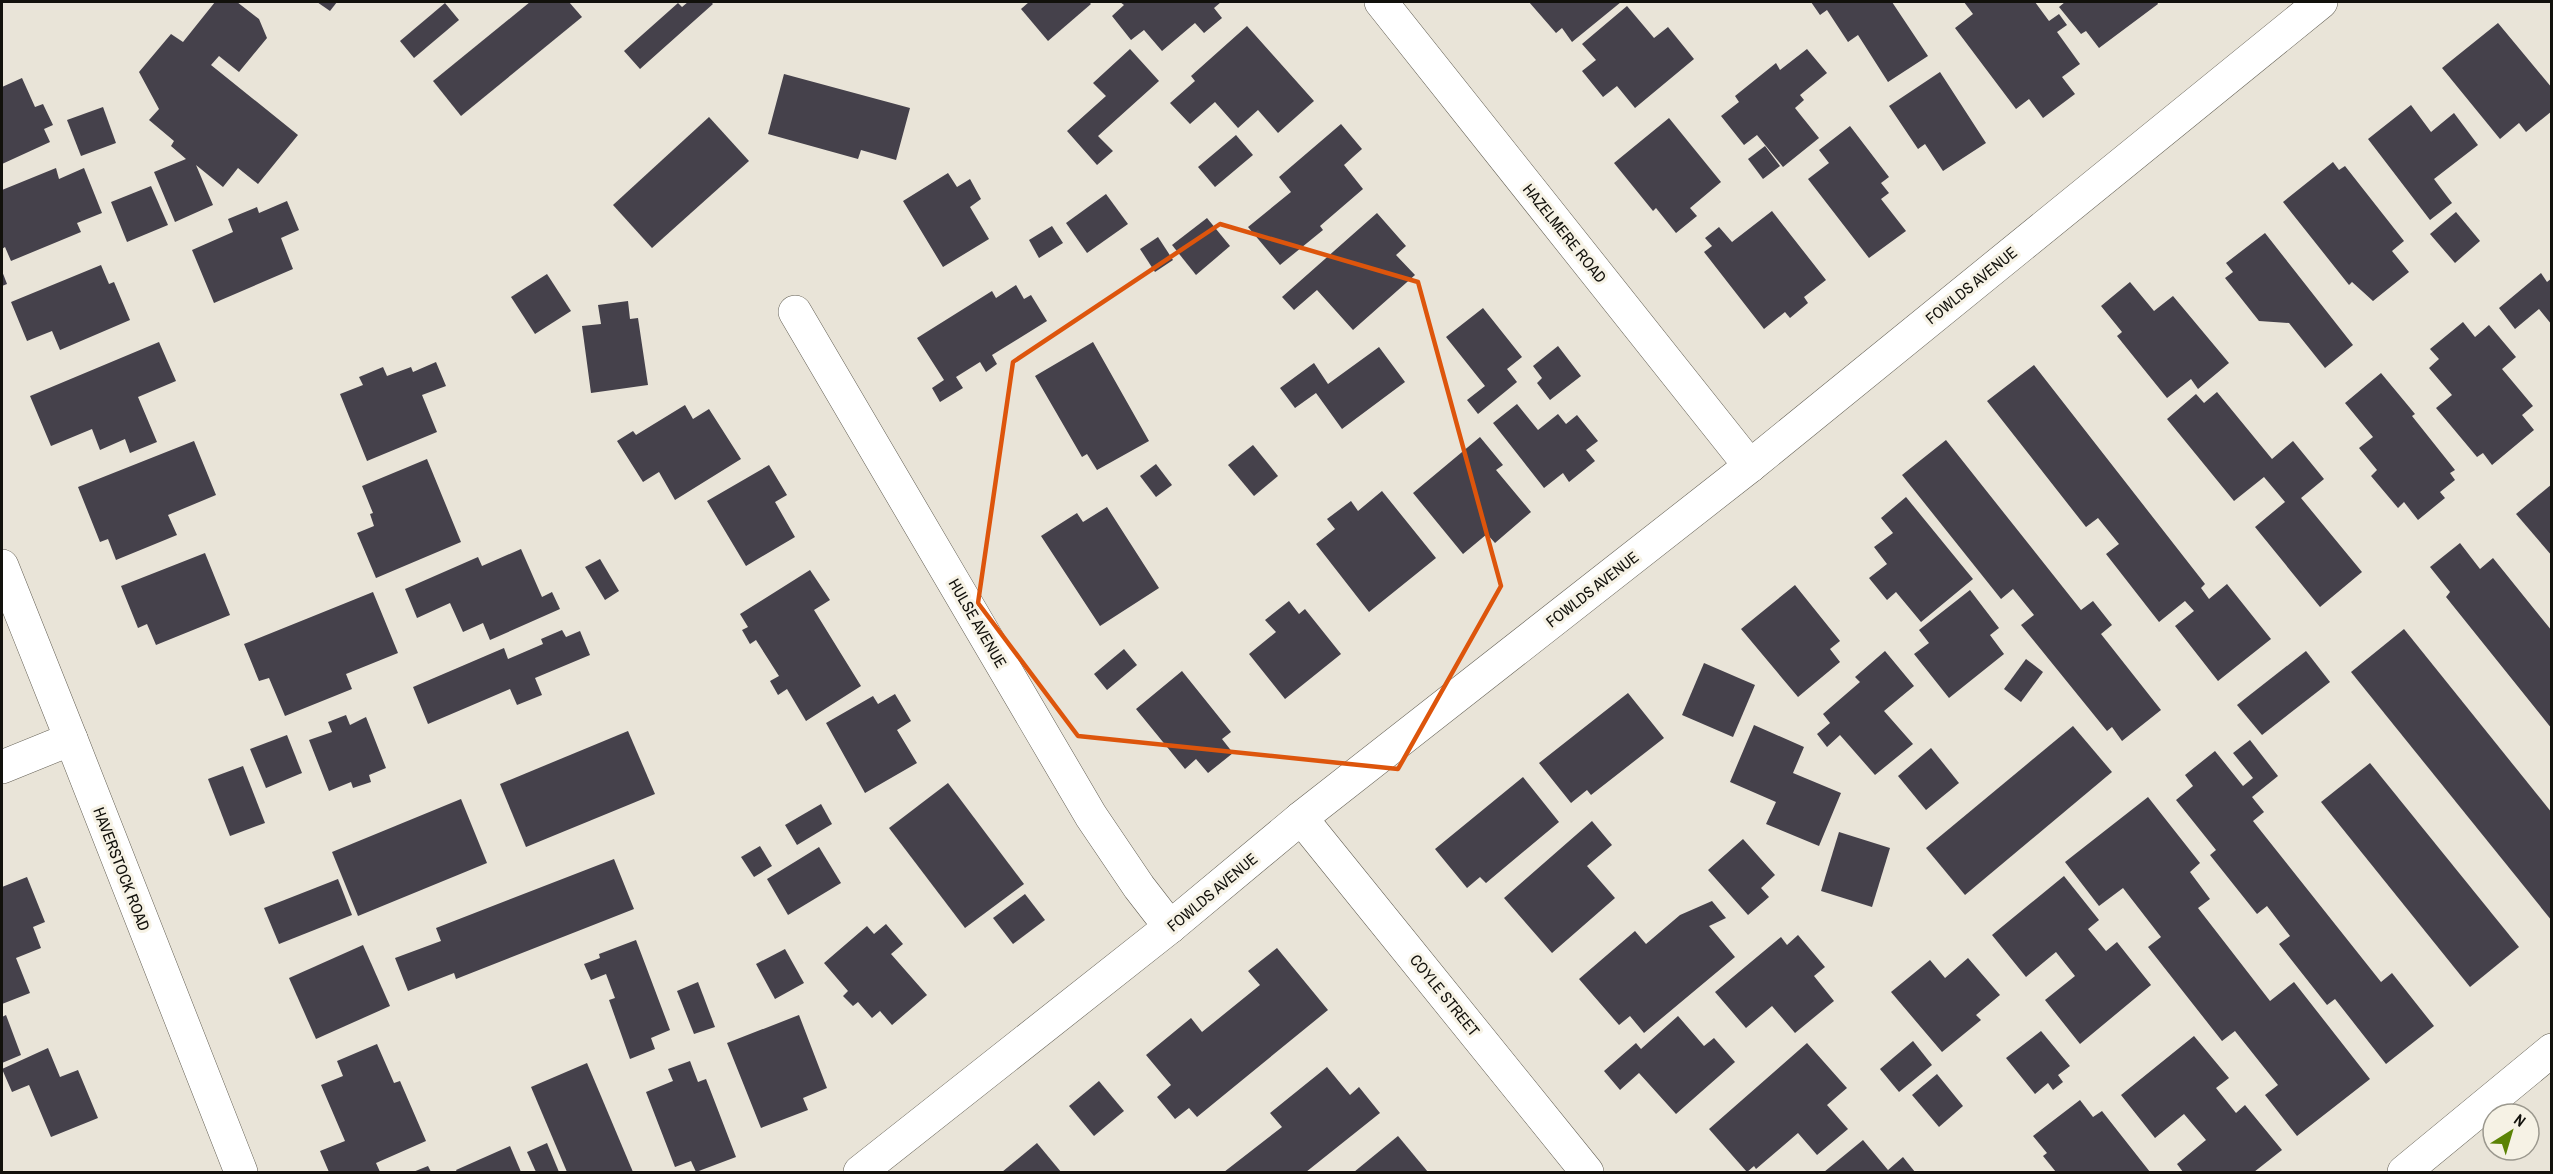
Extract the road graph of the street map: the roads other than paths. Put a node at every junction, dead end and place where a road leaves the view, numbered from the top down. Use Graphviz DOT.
graph roads {
  1 [pos="1381,2"];
  2 [pos="2303,7"];
  3 [pos="795,312"];
  4 [pos="1750,466"];
  5 [pos="2,566"];
  6 [pos="71,739"];
  7 [pos="2,767"];
  8 [pos="1301,818"];
  9 [pos="1170,927"];
  10 [pos="2552,1050"];
  11 [pos="241,1173"];
  12 [pos="860,1173"];
  13 [pos="1587,1173"];
  14 [pos="2404,1173"];
  1 -- 4 [label="street, HAZELMERE ROAD"];
  2 -- 4 [label="street, FOWLDS AVENUE"];
  3 -- 9 [label="street, HULSE AVENUE"];
  4 -- 8 [label="street, FOWLDS AVENUE"];
  5 -- 6 [label="street, HAVERSTOCK ROAD"];
  6 -- 7 [label="street"];
  6 -- 11 [label="street, HAVERSTOCK ROAD"];
  8 -- 9 [label="street, FOWLDS AVENUE"];
  8 -- 13 [label="street, COYLE STREET"];
  9 -- 12 [label="street, FOWLDS AVENUE"];
  10 -- 14 [label="street"];
}
